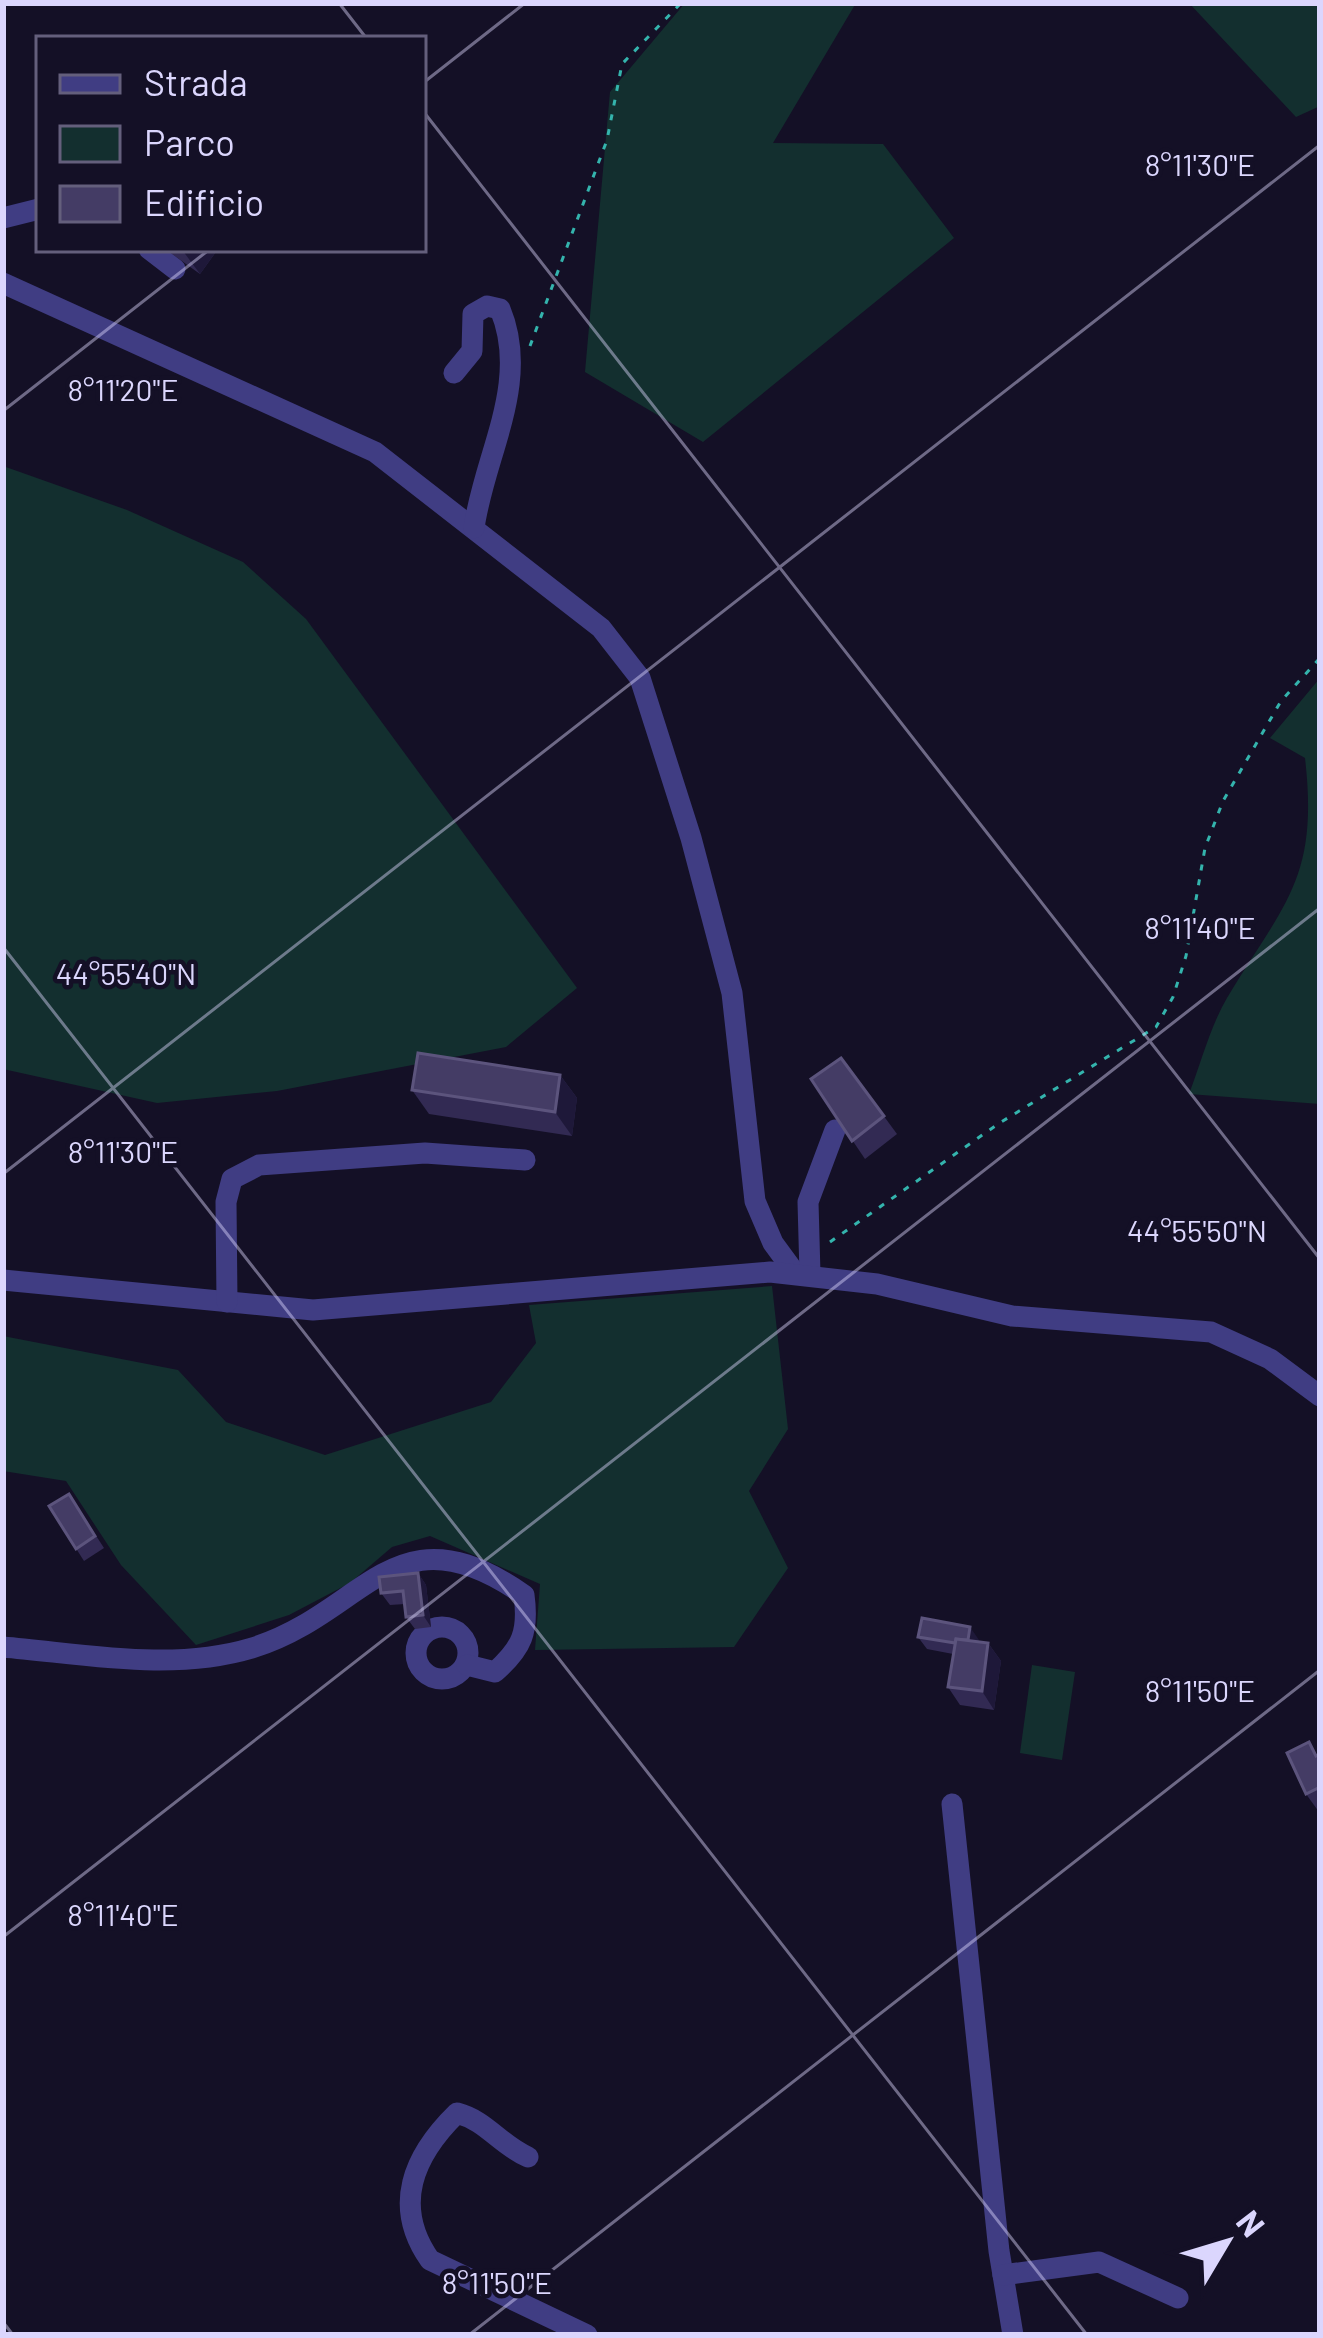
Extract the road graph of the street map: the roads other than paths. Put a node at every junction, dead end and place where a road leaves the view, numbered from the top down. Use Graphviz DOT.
graph roads {
  1 [pos="36,210"];
  2 [pos="3,218"];
  3 [pos="153,252"];
  4 [pos="175,269"];
  5 [pos="3,283"];
  6 [pos="454,374"];
  7 [pos="475,528"];
  8 [pos="835,1130"];
  9 [pos="525,1160"];
  10 [pos="805,1270"];
  11 [pos="3,1280"];
  12 [pos="227,1302"];
  13 [pos="1320,1396"];
  14 [pos="3,1647"];
  15 [pos="467,1665"];
  16 [pos="952,1804"];
  17 [pos="528,2157"];
  18 [pos="1003,2275"];
  19 [pos="1178,2298"];
  20 [pos="587,2335"];
  21 [pos="1013,2335"];
  1 -- 2 [label="street"];
  3 -- 4 [label="street"];
  5 -- 7 [label="street"];
  6 -- 7 [label="street"];
  7 -- 10 [label="street"];
  8 -- 10 [label="street"];
  9 -- 12 [label="street"];
  10 -- 12 [label="street"];
  10 -- 13 [label="street"];
  11 -- 12 [label="street"];
  14 -- 15 [label="street"];
  16 -- 18 [label="street"];
  17 -- 20 [label="street"];
  18 -- 19 [label="street"];
  18 -- 21 [label="street"];
}
